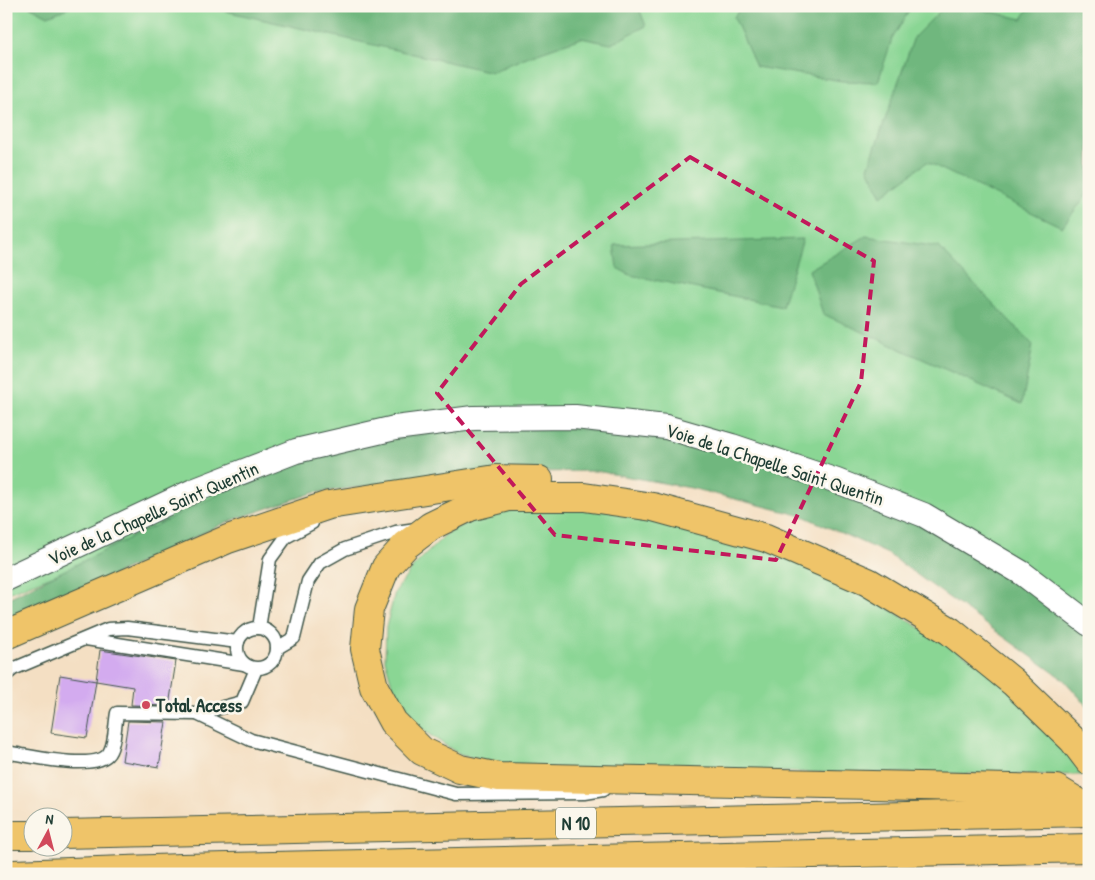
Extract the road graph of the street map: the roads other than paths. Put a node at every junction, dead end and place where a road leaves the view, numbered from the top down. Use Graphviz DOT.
graph roads {
  1 [pos="335,503"];
  2 [pos="431,526"];
  3 [pos="6,579"];
  4 [pos="1089,624"];
  5 [pos="259,628"];
  6 [pos="6,635"];
  7 [pos="86,639"];
  8 [pos="238,642"];
  9 [pos="277,648"];
  10 [pos="250,666"];
  11 [pos="6,675"];
  12 [pos="197,714"];
  13 [pos="1083,745"];
  14 [pos="6,750"];
  15 [pos="669,780"];
  16 [pos="1089,810"];
  17 [pos="72,834"];
  18 [pos="6,835"];
  19 [pos="22,835"];
  20 [pos="1089,848"];
  21 [pos="12,874"];
  1 -- 5 [label="lane"];
  1 -- 6 [label="main road"];
  1 -- 13 [label="main road"];
  2 -- 9 [label="lane"];
  2 -- 13 [label="main road"];
  2 -- 15 [label="main road"];
  3 -- 4 [label="street, Voie de la Chapelle Saint Quentin"];
  5 -- 8 [label="lane"];
  5 -- 9 [label="lane"];
  7 -- 8 [label="lane"];
  7 -- 10 [label="lane"];
  7 -- 11 [label="lane"];
  8 -- 10 [label="lane"];
  9 -- 10 [label="lane"];
  10 -- 12 [label="lane"];
  12 -- 14 [label="lane"];
  12 -- 15 [label="lane"];
  15 -- 16 [label="main road"];
  16 -- 17 [label="main road, N 10"];
  18 -- 19 [label="main road"];
  20 -- 21 [label="main road, N 10"];
}
